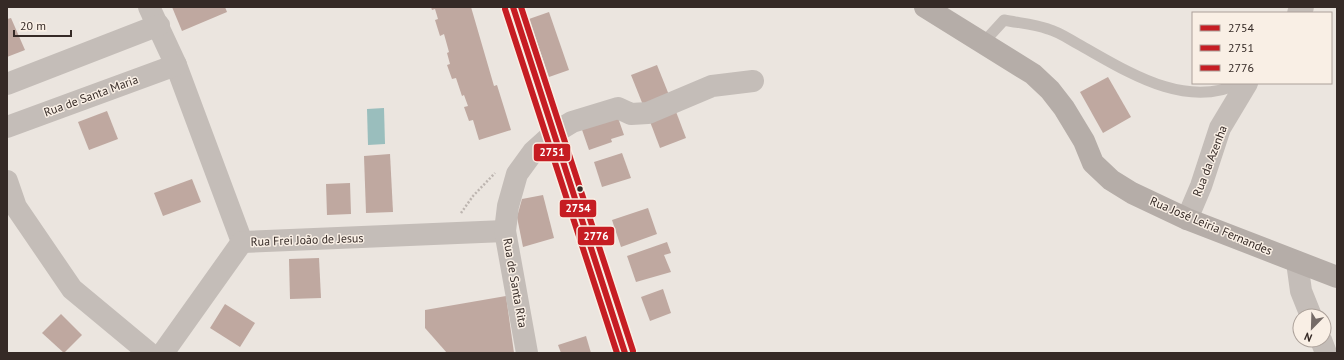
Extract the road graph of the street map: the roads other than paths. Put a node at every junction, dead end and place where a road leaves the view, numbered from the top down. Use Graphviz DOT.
graph roads {
  1 [pos="513,7"];
  2 [pos="925,7"];
  3 [pos="154,16"];
  4 [pos="984,43"];
  5 [pos="176,65"];
  6 [pos="753,81"];
  7 [pos="7,84"];
  8 [pos="1238,84"];
  9 [pos="1246,84"];
  10 [pos="7,127"];
  11 [pos="554,133"];
  12 [pos="7,181"];
  13 [pos="1187,218"];
  14 [pos="505,231"];
  15 [pos="242,242"];
  16 [pos="1297,262"];
  17 [pos="1337,277"];
  18 [pos="1308,308"];
  19 [pos="149,353"];
  20 [pos="163,353"];
  21 [pos="527,353"];
  22 [pos="625,353"];
  1 -- 11 [label="main road"];
  2 -- 4 [label="main road"];
  3 -- 5 [label="street, Rua Frei João de Jesus"];
  3 -- 7 [label="street"];
  4 -- 8 [label="lane"];
  4 -- 13 [label="main road, Rua José Leiria Fernandes"];
  5 -- 10 [label="street, Rua de Santa Maria"];
  5 -- 15 [label="street, Rua Frei João de Jesus"];
  6 -- 11 [label="street, Rua de Santa Rita"];
  9 -- 13 [label="street, Rua da Azenha"];
  11 -- 14 [label="street, Rua de Santa Rita"];
  11 -- 22 [label="main road"];
  12 -- 19 [label="street"];
  13 -- 16 [label="main road, Rua José Leiria Fernandes"];
  14 -- 15 [label="street, Rua Frei João de Jesus"];
  14 -- 21 [label="street, Rua de Santa Rita"];
  15 -- 20 [label="street"];
  16 -- 17 [label="main road, Rua José Leiria Fernandes"];
  16 -- 18 [label="street"];
}
